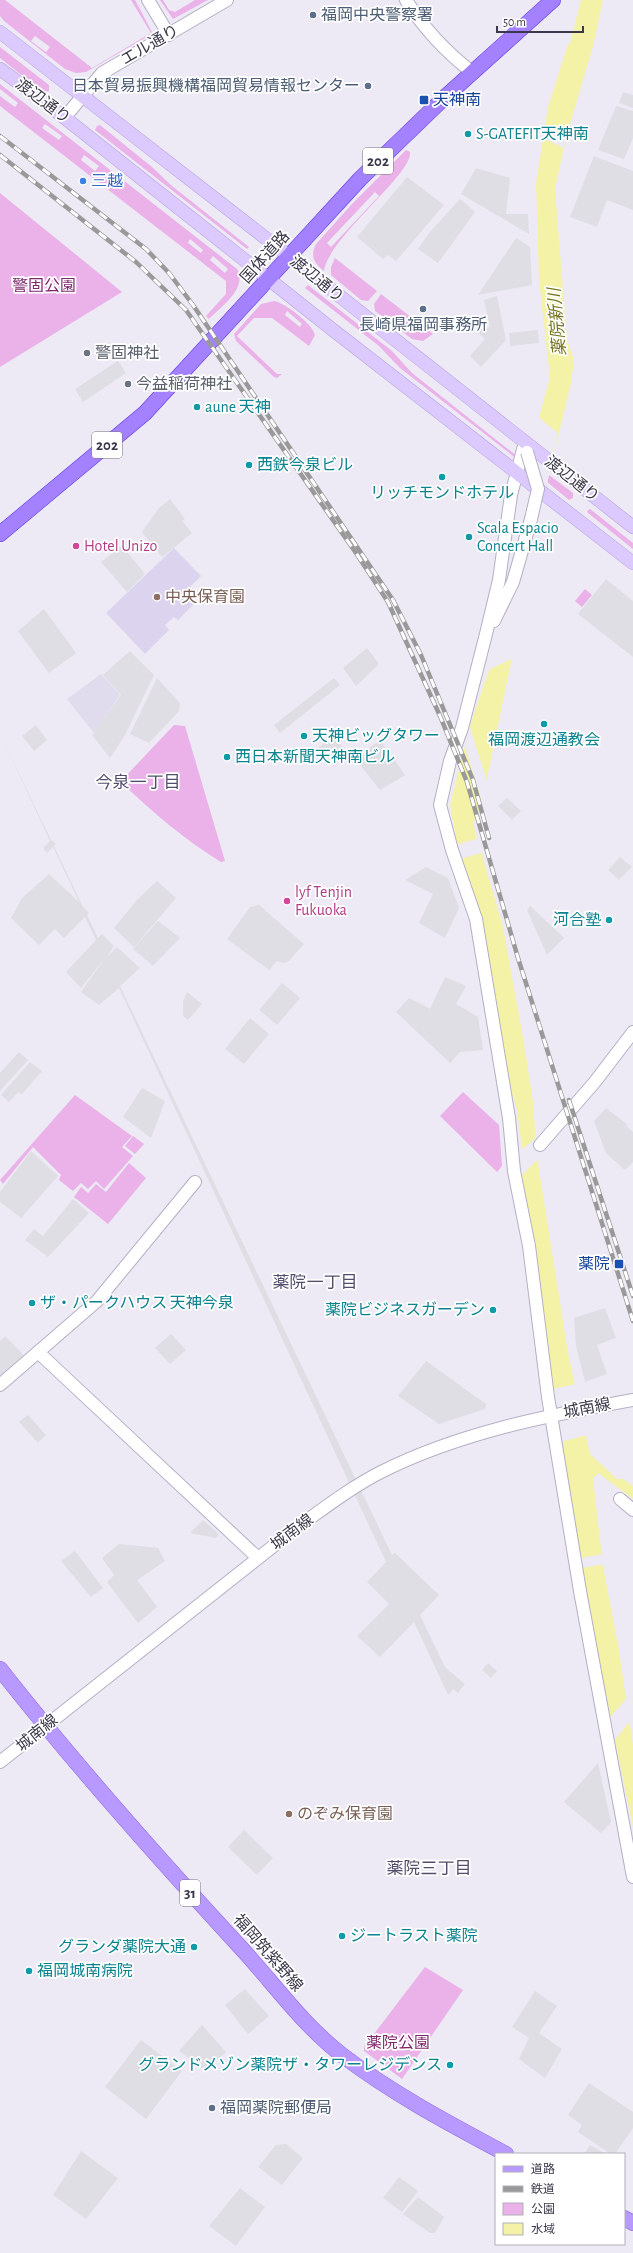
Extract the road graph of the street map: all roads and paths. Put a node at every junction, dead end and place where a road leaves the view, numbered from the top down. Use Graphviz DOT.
graph roads {
  1 [pos="148,0"];
  2 [pos="227,0"];
  3 [pos="406,0"];
  4 [pos="553,0"];
  5 [pos="0,32"];
  6 [pos="169,35"];
  7 [pos="0,69"];
  8 [pos="473,73"];
  9 [pos="83,96"];
  10 [pos="65,118"];
  11 [pos="290,257"];
  12 [pos="270,279"];
  13 [pos="527,447"];
  14 [pos="519,474"];
  15 [pos="542,492"];
  16 [pos="633,527"];
  17 [pos="0,534"];
  18 [pos="633,563"];
  19 [pos="488,634"];
  20 [pos="633,1032"];
  21 [pos="540,1145"];
  22 [pos="195,1182"];
  23 [pos="38,1352"];
  24 [pos="0,1385"];
  25 [pos="633,1400"];
  26 [pos="554,1414"];
  27 [pos="620,1499"];
  28 [pos="633,1510"];
  29 [pos="258,1558"];
  30 [pos="0,1669"];
  31 [pos="45,1727"];
  32 [pos="0,1762"];
  33 [pos="633,1877"];
  34 [pos="504,2153"];
  1 -- 6 [label="street"];
  2 -- 6 [label="street, エル通り"];
  3 -- 8 [label="street"];
  4 -- 8 [label="highway, 国体道路 / 202"];
  5 -- 9 [label="main road, 渡辺通り"];
  6 -- 9 [label="street, エル通り"];
  7 -- 10 [label="main road, 渡辺通り"];
  8 -- 11 [label="highway, 国体道路 / 202"];
  9 -- 10 [label="street, エル通り"];
  9 -- 11 [label="main road, 渡辺通り"];
  10 -- 12 [label="main road, 渡辺通り"];
  11 -- 12 [label="highway, 国体道路 / 202"];
  11 -- 13 [label="main road, 渡辺通り"];
  12 -- 14 [label="main road, 渡辺通り"];
  12 -- 17 [label="highway, 国体道路 / 202"];
  13 -- 14 [label="street"];
  13 -- 15 [label="street, bridge"];
  13 -- 16 [label="main road, 渡辺通り"];
  14 -- 15 [label="main road, 渡辺通り"];
  14 -- 19 [label="street"];
  15 -- 18 [label="main road, 渡辺通り"];
  15 -- 19 [label="street, bridge"];
  19 -- 26 [label="street"];
  20 -- 21 [label="street"];
  22 -- 23 [label="street"];
  23 -- 24 [label="street"];
  23 -- 29 [label="street"];
  25 -- 26 [label="street, 城南線"];
  26 -- 29 [label="street, 城南線"];
  26 -- 33 [label="street"];
  27 -- 28 [label="street"];
  29 -- 31 [label="street, 城南線"];
  30 -- 31 [label="main road, 31"];
  31 -- 32 [label="street, 城南線"];
  31 -- 34 [label="main road, 福岡筑紫野線 / 31"];
}
